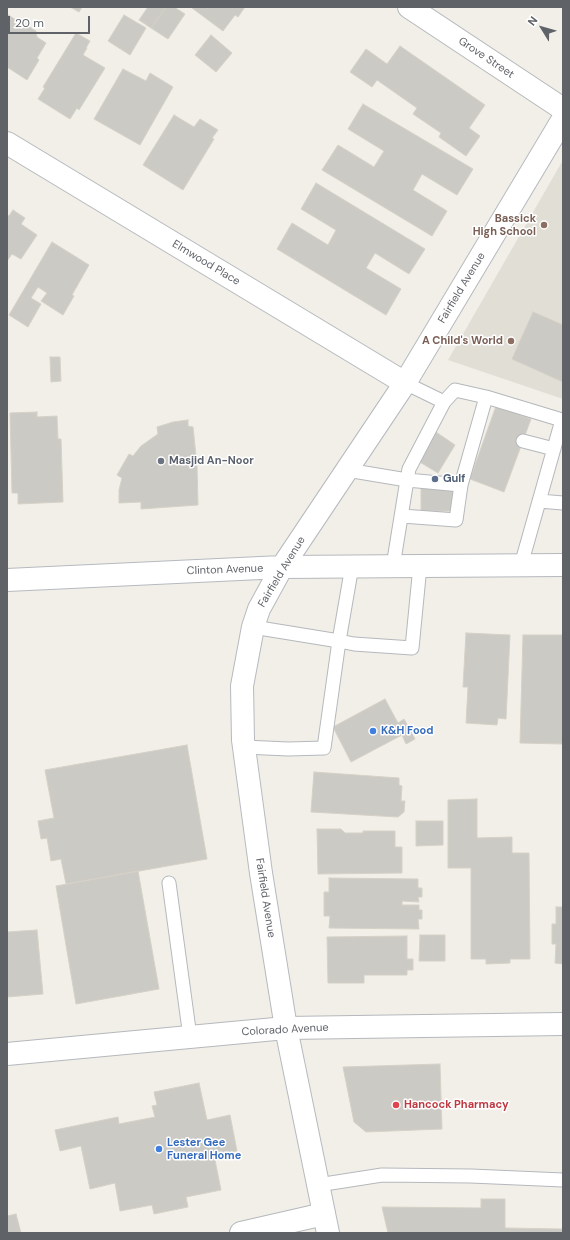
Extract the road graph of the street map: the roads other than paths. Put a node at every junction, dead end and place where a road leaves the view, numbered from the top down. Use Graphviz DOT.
graph roads {
  1 [pos="409,7"];
  2 [pos="563,109"];
  3 [pos="563,119"];
  4 [pos="7,143"];
  5 [pos="405,383"];
  6 [pos="486,397"];
  7 [pos="444,402"];
  8 [pos="523,441"];
  9 [pos="554,449"];
  10 [pos="348,470"];
  11 [pos="407,480"];
  12 [pos="461,485"];
  13 [pos="539,501"];
  14 [pos="563,502"];
  15 [pos="402,516"];
  16 [pos="521,565"];
  17 [pos="563,565"];
  18 [pos="352,566"];
  19 [pos="393,566"];
  20 [pos="420,566"];
  21 [pos="282,567"];
  22 [pos="7,580"];
  23 [pos="253,627"];
  24 [pos="339,641"];
  25 [pos="244,747"];
  26 [pos="169,883"];
  27 [pos="563,1024"];
  28 [pos="286,1028"];
  29 [pos="190,1037"];
  30 [pos="7,1054"];
  31 [pos="563,1180"];
  32 [pos="318,1185"];
  33 [pos="326,1224"];
  34 [pos="241,1233"];
  1 -- 2 [label="street, Grove Street"];
  3 -- 5 [label="street, Fairfield Avenue"];
  4 -- 5 [label="street, Elmwood Place"];
  5 -- 7 [label="lane"];
  5 -- 10 [label="street, Fairfield Avenue"];
  6 -- 7 [label="lane"];
  6 -- 9 [label="lane"];
  6 -- 12 [label="lane"];
  7 -- 11 [label="lane"];
  8 -- 9 [label="lane"];
  9 -- 13 [label="lane"];
  10 -- 11 [label="lane"];
  10 -- 21 [label="street, Fairfield Avenue"];
  11 -- 12 [label="lane"];
  11 -- 15 [label="lane"];
  12 -- 15 [label="lane"];
  13 -- 14 [label="lane"];
  13 -- 16 [label="lane"];
  15 -- 19 [label="lane"];
  16 -- 17 [label="street, Clinton Avenue"];
  16 -- 20 [label="street, Clinton Avenue"];
  18 -- 19 [label="street, Clinton Avenue"];
  18 -- 21 [label="street, Clinton Avenue"];
  18 -- 24 [label="lane"];
  19 -- 20 [label="street, Clinton Avenue"];
  20 -- 24 [label="lane"];
  21 -- 22 [label="street, Clinton Avenue"];
  21 -- 23 [label="street, Fairfield Avenue"];
  23 -- 24 [label="lane"];
  23 -- 25 [label="street, Fairfield Avenue"];
  24 -- 25 [label="lane"];
  25 -- 28 [label="street, Fairfield Avenue"];
  26 -- 29 [label="lane"];
  27 -- 28 [label="street, Colorado Avenue"];
  28 -- 29 [label="street, Colorado Avenue"];
  28 -- 32 [label="street, Fairfield Avenue"];
  29 -- 30 [label="street, Colorado Avenue"];
  31 -- 32 [label="lane"];
  32 -- 33 [label="street, Fairfield Avenue"];
  33 -- 34 [label="street"];
}
